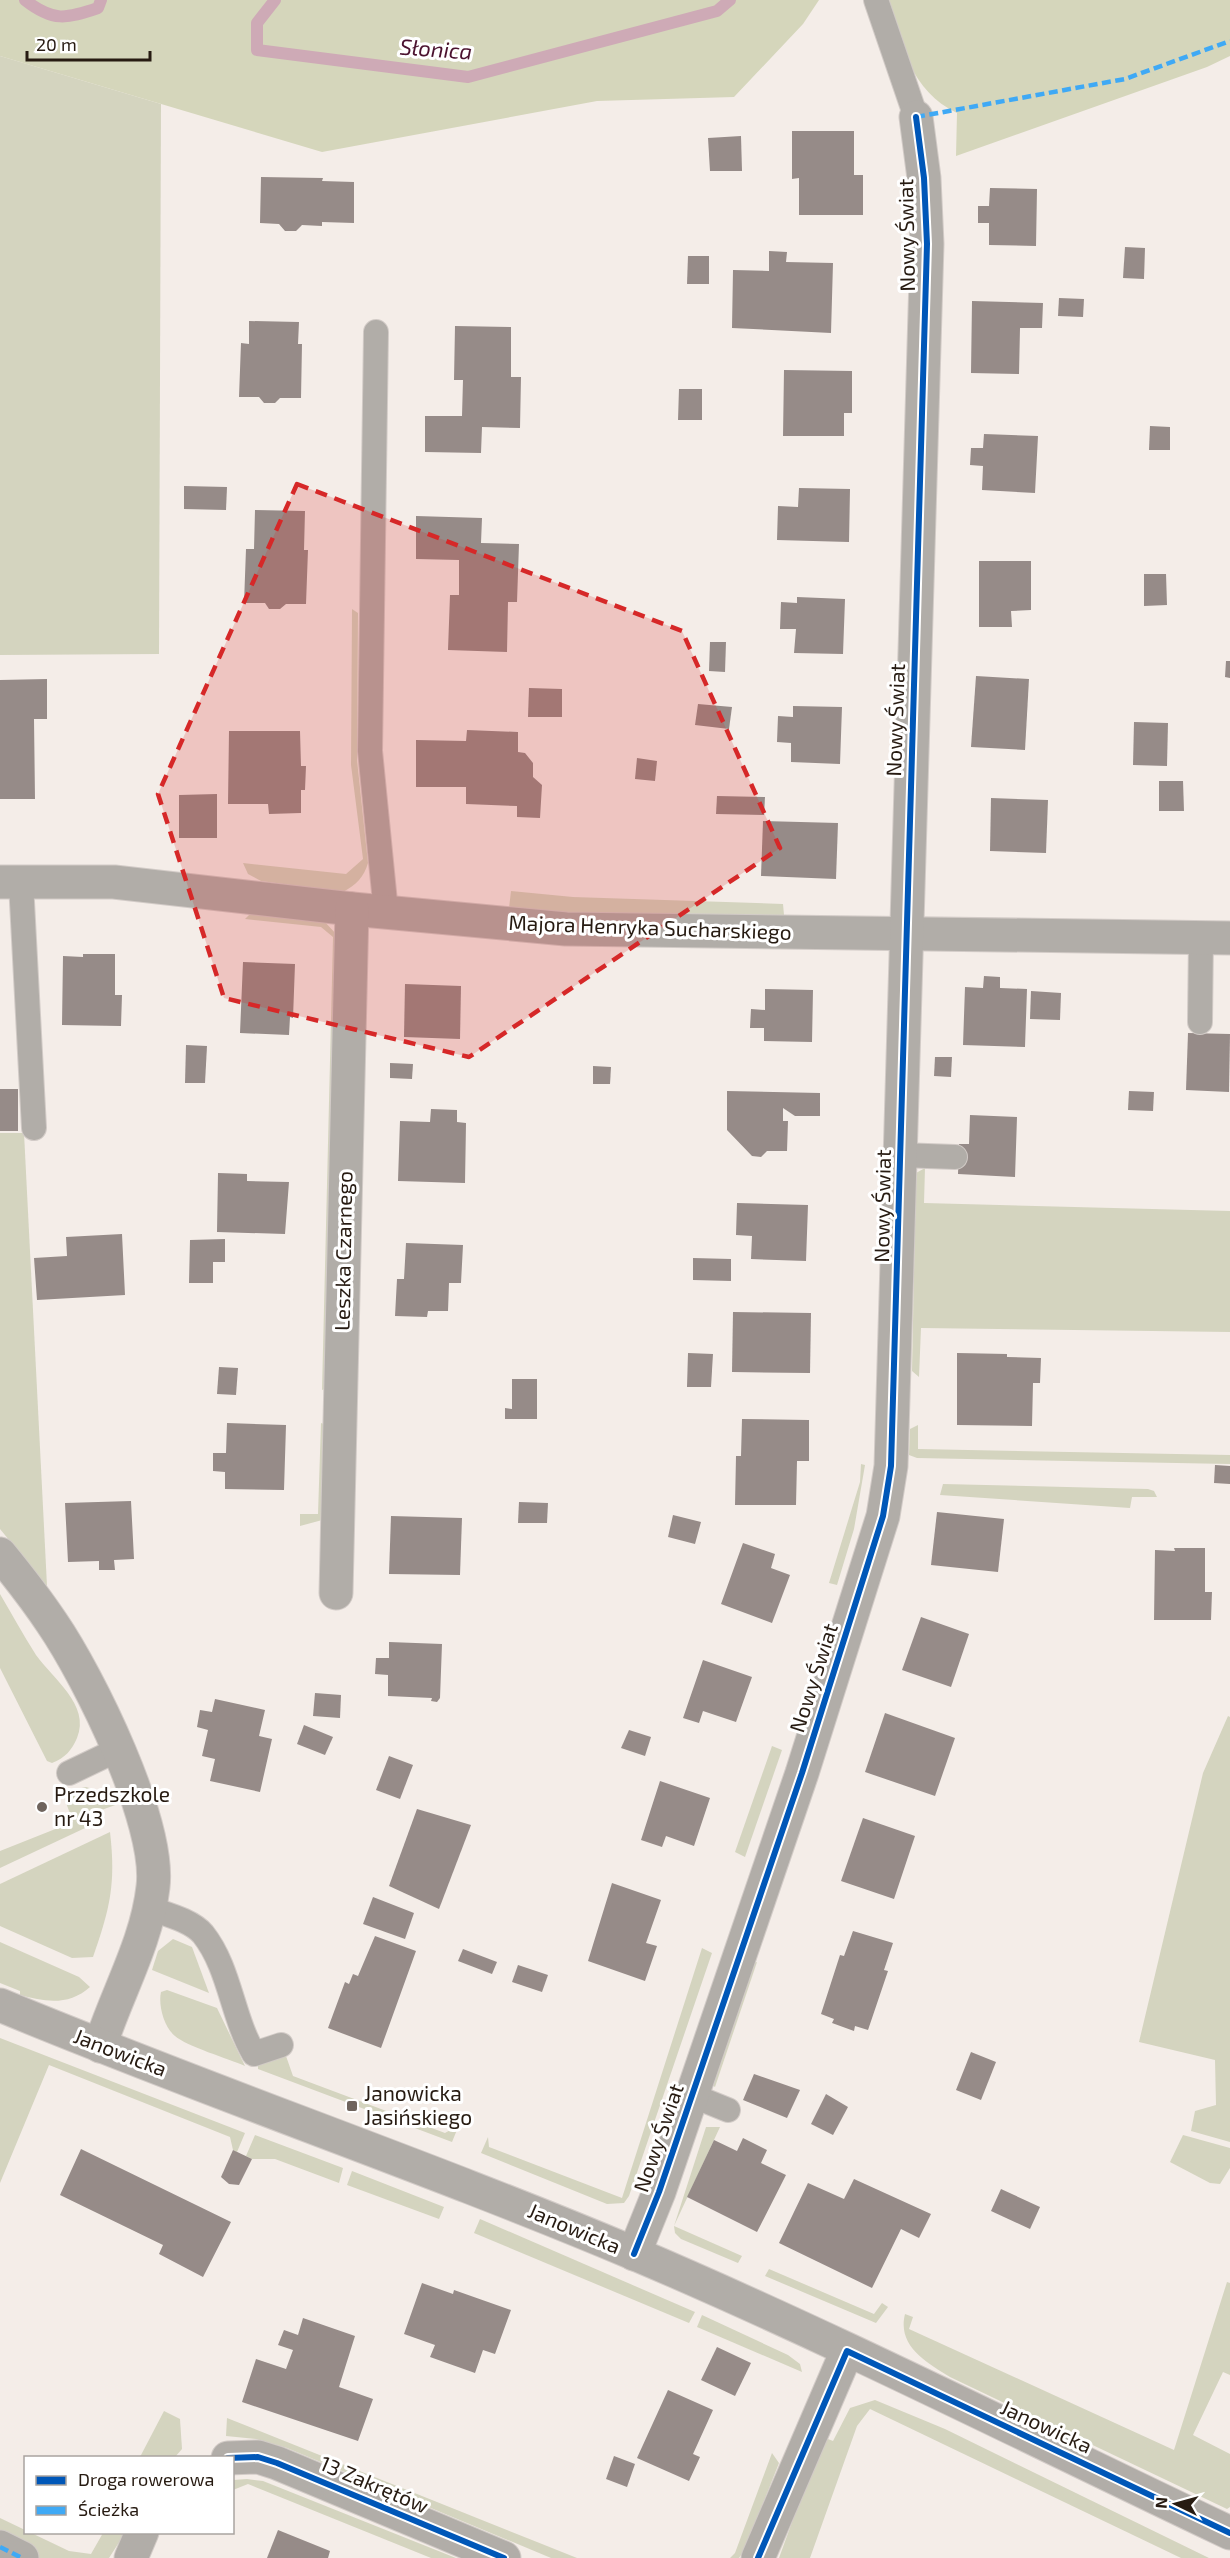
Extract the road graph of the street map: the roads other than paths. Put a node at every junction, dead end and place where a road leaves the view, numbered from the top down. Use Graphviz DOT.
graph roads {
  1 [pos="876,0"];
  2 [pos="916,117"];
  3 [pos="376,332"];
  4 [pos="11,882"];
  5 [pos="352,909"];
  6 [pos="386,912"];
  7 [pos="906,935"];
  8 [pos="1215,938"];
  9 [pos="1200,1022"];
  10 [pos="34,1128"];
  11 [pos="900,1155"];
  12 [pos="955,1157"];
  13 [pos="0,1554"];
  14 [pos="336,1593"];
  15 [pos="117,1750"];
  16 [pos="69,1773"];
  17 [pos="149,1908"];
  18 [pos="0,2005"];
  19 [pos="281,2045"];
  20 [pos="100,2046"];
  21 [pos="691,2095"];
  22 [pos="728,2110"];
  23 [pos="634,2254"];
  24 [pos="847,2351"];
  25 [pos="234,2457"];
  26 [pos="1230,2533"];
  27 [pos="141,2534"];
  28 [pos="0,2547"];
  29 [pos="22,2558"];
  30 [pos="131,2558"];
  31 [pos="504,2558"];
  32 [pos="758,2558"];
  1 -- 2 [label="lane, Nowy Świat"];
  2 -- 7 [label="street, Nowy Świat"];
  3 -- 6 [label="lane"];
  4 -- 5 [label="street, Majora Henryka Sucharskiego"];
  4 -- 10 [label="lane"];
  5 -- 6 [label="street, Majora Henryka Sucharskiego"];
  5 -- 14 [label="street, Leszka Czarnego"];
  6 -- 7 [label="street, Majora Henryka Sucharskiego"];
  7 -- 8 [label="street, Majora Henryka Sucharskiego"];
  7 -- 11 [label="street, Nowy Świat"];
  8 -- 9 [label="lane"];
  11 -- 12 [label="lane"];
  11 -- 21 [label="street, Nowy Świat"];
  13 -- 15 [label="street"];
  15 -- 16 [label="lane"];
  15 -- 17 [label="street"];
  17 -- 19 [label="lane"];
  17 -- 20 [label="street"];
  18 -- 20 [label="street, Janowicka"];
  20 -- 23 [label="street, Janowicka"];
  21 -- 22 [label="lane"];
  21 -- 23 [label="street, Nowy Świat"];
  23 -- 24 [label="street, Janowicka"];
  24 -- 26 [label="street, Janowicka"];
  24 -- 32 [label="street"];
  25 -- 31 [label="street, 13 Zakrętów"];
  27 -- 30 [label="street"];
  28 -- 29 [label="street"];
}
